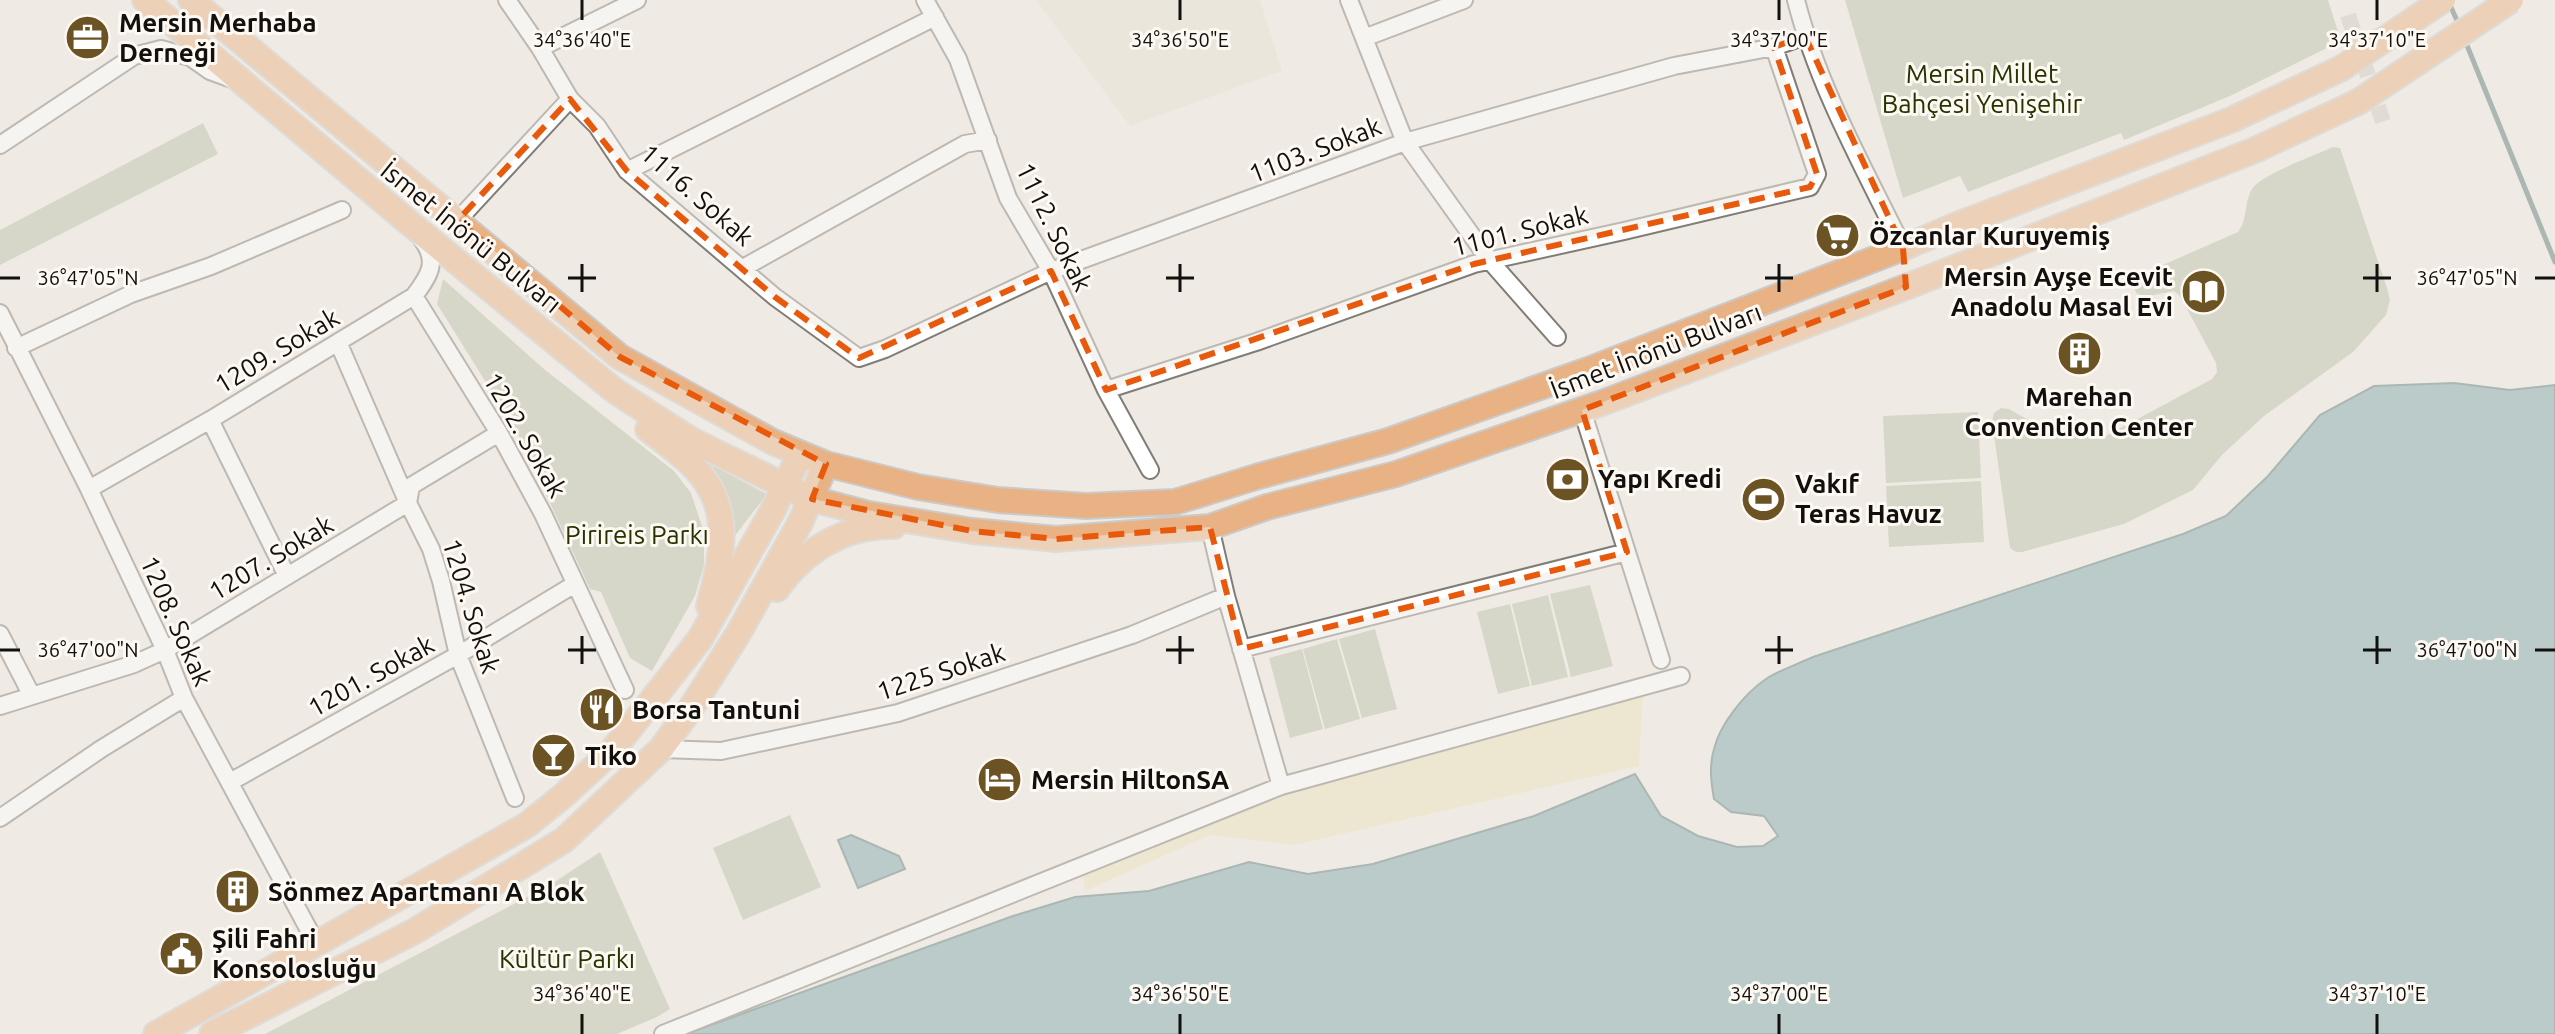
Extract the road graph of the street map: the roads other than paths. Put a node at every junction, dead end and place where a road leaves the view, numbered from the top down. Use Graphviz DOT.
graph roads {
  1 [pos="129,0"];
  2 [pos="145,0"];
  3 [pos="191,0"];
  4 [pos="507,0"];
  5 [pos="637,0"];
  6 [pos="925,0"];
  7 [pos="1349,0"];
  8 [pos="1464,0"];
  9 [pos="1796,0"];
  10 [pos="2443,0"];
  11 [pos="2511,0"];
  12 [pos="935,17"];
  13 [pos="1805,36"];
  14 [pos="1364,38"];
  15 [pos="1774,47"];
  16 [pos="540,48"];
  17 [pos="206,52"];
  18 [pos="240,83"];
  19 [pos="570,99"];
  20 [pos="988,140"];
  21 [pos="1405,142"];
  22 [pos="0,145"];
  23 [pos="627,171"];
  24 [pos="342,210"];
  25 [pos="458,220"];
  26 [pos="407,221"];
  27 [pos="1903,248"];
  28 [pos="1490,261"];
  29 [pos="743,268"];
  30 [pos="1051,271"];
  31 [pos="1906,287"];
  32 [pos="414,296"];
  33 [pos="0,313"];
  34 [pos="1557,337"];
  35 [pos="338,342"];
  36 [pos="16,348"];
  37 [pos="859,358"];
  38 [pos="1106,390"];
  39 [pos="615,391"];
  40 [pos="1582,410"];
  41 [pos="210,420"];
  42 [pos="499,433"];
  43 [pos="800,454"];
  44 [pos="826,464"];
  45 [pos="1150,470"];
  46 [pos="784,488"];
  47 [pos="89,489"];
  48 [pos="812,499"];
  49 [pos="408,503"];
  50 [pos="1210,527"];
  51 [pos="972,531"];
  52 [pos="1627,552"];
  53 [pos="287,576"];
  54 [pos="575,584"];
  55 [pos="1226,596"];
  56 [pos="0,634"];
  57 [pos="738,634"];
  58 [pos="700,639"];
  59 [pos="1241,649"];
  60 [pos="165,650"];
  61 [pos="458,655"];
  62 [pos="1661,660"];
  63 [pos="1681,676"];
  64 [pos="625,690"];
  65 [pos="31,694"];
  66 [pos="184,698"];
  67 [pos="0,706"];
  68 [pos="661,749"];
  69 [pos="230,782"];
  70 [pos="1281,786"];
  71 [pos="515,798"];
  72 [pos="0,818"];
  73 [pos="317,945"];
  74 [pos="156,1034"];
  75 [pos="212,1034"];
  76 [pos="663,1034"];
  1 -- 17 [label="main road"];
  2 -- 17 [label="main road, İsmet İnönü Bulvarı"];
  3 -- 25 [label="main road, İsmet İnönü Bulvarı"];
  4 -- 16 [label="street, 1116. Sokak"];
  5 -- 16 [label="street"];
  6 -- 12 [label="street, 1112. Sokak"];
  7 -- 14 [label="street"];
  8 -- 14 [label="street"];
  9 -- 13 [label="street"];
  10 -- 27 [label="main road, İsmet İnönü Bulvarı, bridge"];
  11 -- 31 [label="main road, İsmet İnönü Bulvarı, bridge"];
  12 -- 20 [label="street, 1112. Sokak"];
  12 -- 23 [label="street"];
  13 -- 15 [label="street, 1103. Sokak"];
  13 -- 27 [label="street"];
  14 -- 21 [label="street"];
  15 -- 21 [label="street, 1103. Sokak"];
  15 -- 28 [label="street, 1101. Sokak"];
  16 -- 19 [label="street, 1116. Sokak"];
  17 -- 18 [label="main road, İsmet İnönü Bulvarı"];
  18 -- 22 [label="street"];
  18 -- 26 [label="main road, İsmet İnönü Bulvarı"];
  19 -- 23 [label="street, 1116. Sokak"];
  19 -- 25 [label="street"];
  20 -- 29 [label="street"];
  20 -- 30 [label="street, 1112. Sokak"];
  21 -- 28 [label="street"];
  21 -- 30 [label="street, 1103. Sokak"];
  23 -- 29 [label="street, 1116. Sokak"];
  24 -- 36 [label="street"];
  25 -- 43 [label="main road, İsmet İnönü Bulvarı"];
  26 -- 32 [label="street"];
  26 -- 39 [label="main road, İsmet İnönü Bulvarı"];
  27 -- 31 [label="main road"];
  27 -- 44 [label="main road, İsmet İnönü Bulvarı"];
  28 -- 34 [label="street"];
  28 -- 38 [label="street, 1101. Sokak"];
  29 -- 37 [label="street, 1116. Sokak"];
  30 -- 37 [label="street, 1103. Sokak"];
  30 -- 38 [label="street, 1112. Sokak"];
  31 -- 40 [label="main road, İsmet İnönü Bulvarı"];
  32 -- 35 [label="street, 1209. Sokak"];
  32 -- 42 [label="street, 1202. Sokak"];
  33 -- 36 [label="street, 1208. Sokak"];
  35 -- 41 [label="street, 1209. Sokak"];
  35 -- 49 [label="street, 1204. Sokak"];
  36 -- 47 [label="street, 1208. Sokak"];
  38 -- 45 [label="street, 1112. Sokak"];
  39 -- 46 [label="main road, İsmet İnönü Bulvarı"];
  39 -- 58 [label="main road"];
  40 -- 50 [label="main road, İsmet İnönü Bulvarı"];
  40 -- 52 [label="street"];
  41 -- 47 [label="street, 1209. Sokak"];
  41 -- 53 [label="street"];
  42 -- 49 [label="street, 1207. Sokak"];
  42 -- 54 [label="street, 1202. Sokak"];
  43 -- 44 [label="main road, İsmet İnönü Bulvarı"];
  43 -- 46 [label="main road"];
  44 -- 48 [label="main road"];
  46 -- 48 [label="main road, İsmet İnönü Bulvarı"];
  46 -- 58 [label="main road"];
  47 -- 60 [label="street, 1208. Sokak"];
  48 -- 51 [label="main road, İsmet İnönü Bulvarı"];
  48 -- 57 [label="main road"];
  49 -- 53 [label="street, 1207. Sokak"];
  49 -- 61 [label="street, 1204. Sokak"];
  50 -- 51 [label="main road, İsmet İnönü Bulvarı"];
  50 -- 55 [label="street"];
  51 -- 57 [label="main road"];
  52 -- 59 [label="street"];
  52 -- 62 [label="street"];
  53 -- 60 [label="street, 1207. Sokak"];
  54 -- 61 [label="street, 1201. Sokak"];
  54 -- 64 [label="street, 1202. Sokak"];
  55 -- 59 [label="street"];
  55 -- 68 [label="street, 1225 Sokak"];
  56 -- 65 [label="street"];
  57 -- 68 [label="main road"];
  58 -- 73 [label="main road"];
  59 -- 70 [label="street"];
  60 -- 65 [label="street, 1207. Sokak"];
  60 -- 66 [label="street, 1208. Sokak"];
  61 -- 69 [label="street, 1201. Sokak"];
  61 -- 71 [label="street, 1204. Sokak"];
  63 -- 70 [label="street"];
  65 -- 67 [label="street, 1207. Sokak"];
  66 -- 69 [label="street, 1208. Sokak"];
  66 -- 72 [label="street"];
  68 -- 75 [label="main road"];
  69 -- 73 [label="street, 1208. Sokak"];
  70 -- 76 [label="street"];
  73 -- 74 [label="main road"];
}
